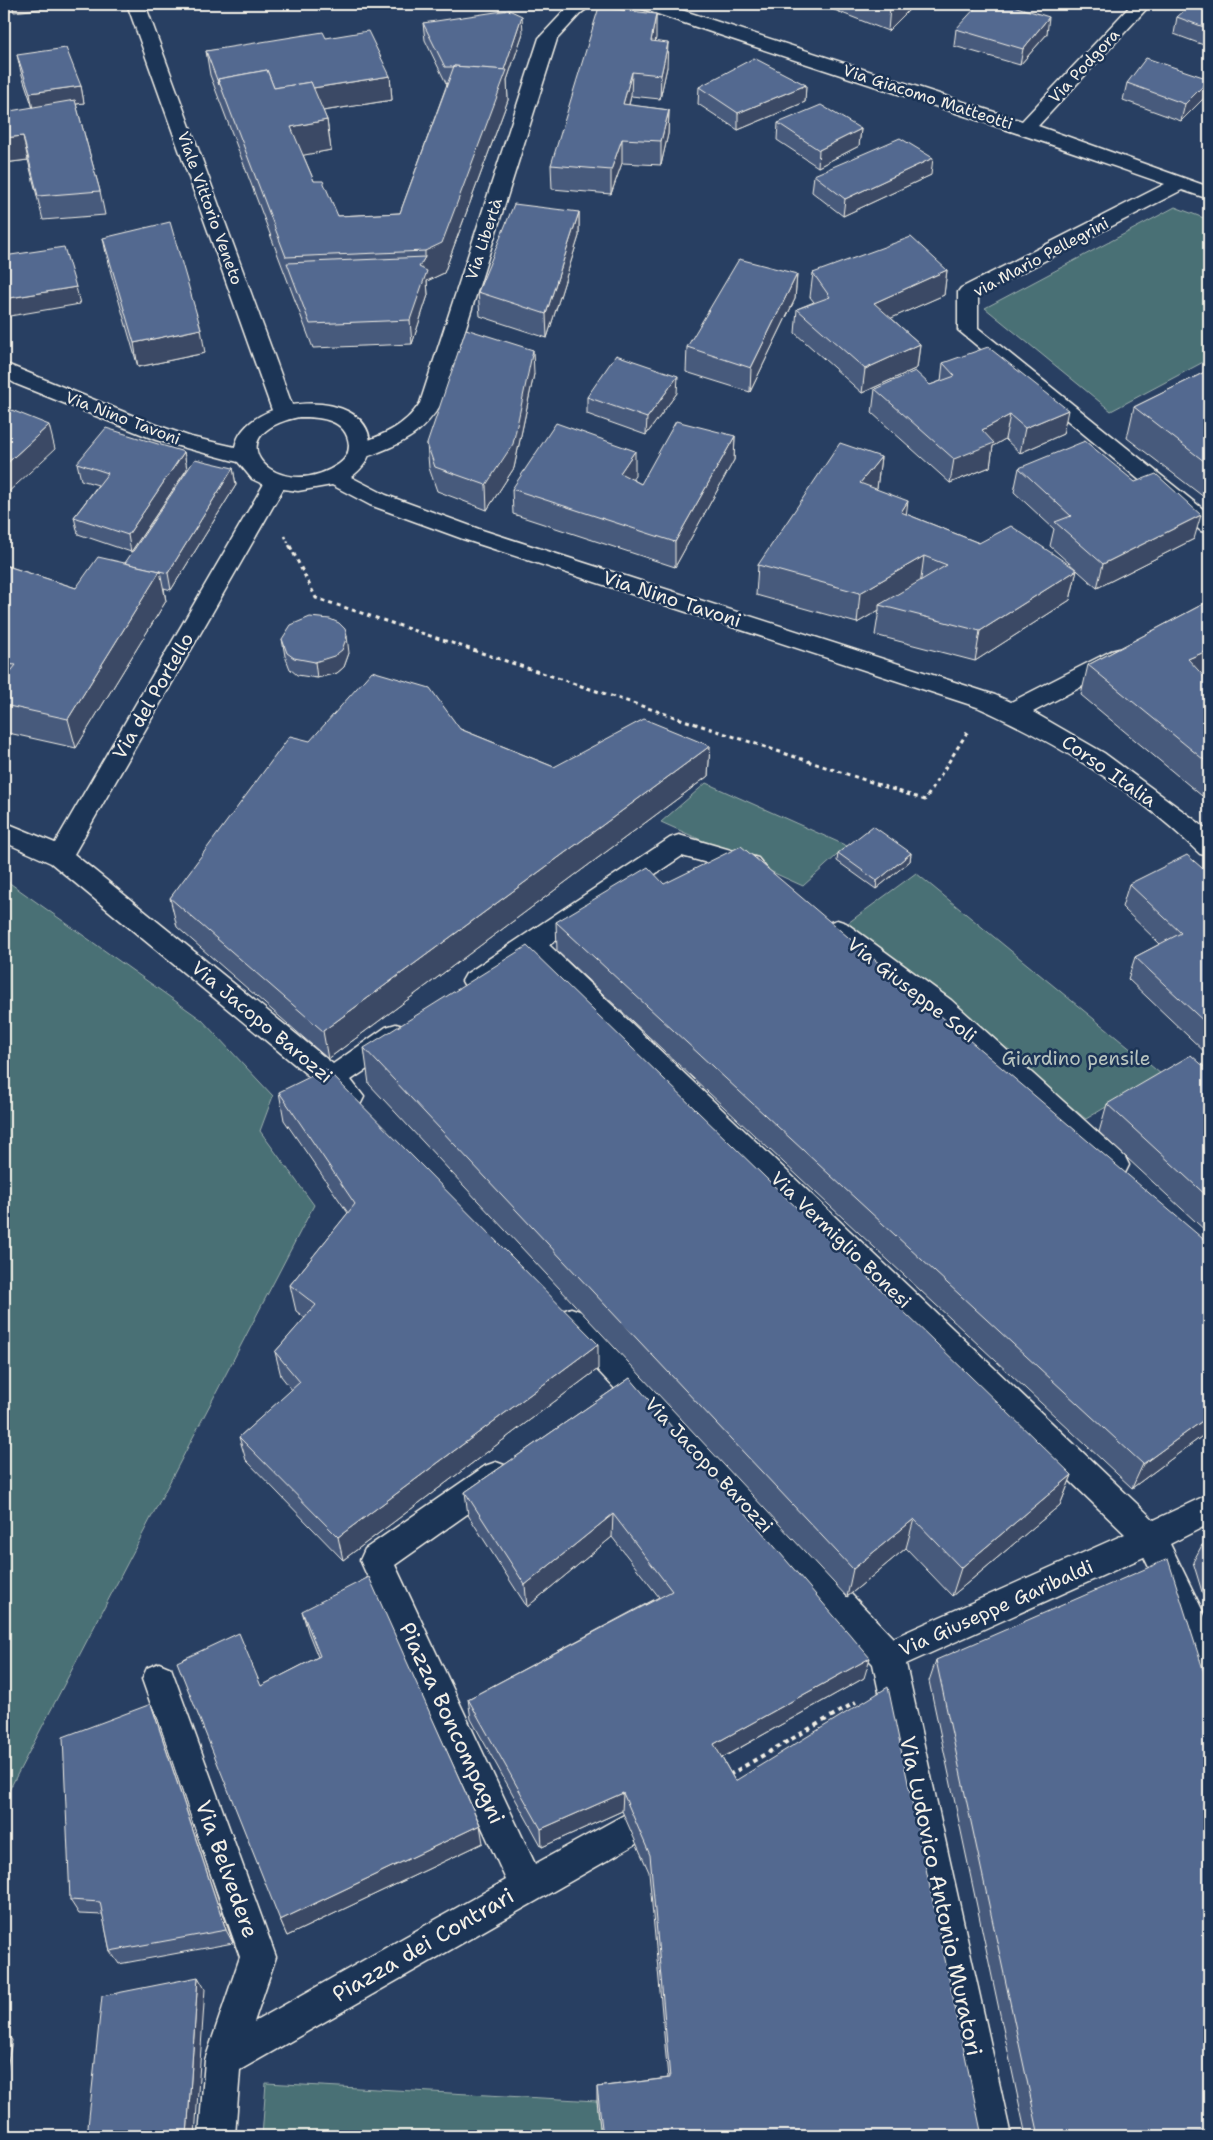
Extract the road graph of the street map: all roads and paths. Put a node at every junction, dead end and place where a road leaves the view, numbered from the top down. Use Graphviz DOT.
graph roads {
  1 [pos="136,4"];
  2 [pos="584,4"];
  3 [pos="646,4"];
  4 [pos="1142,4"];
  5 [pos="1026,128"];
  6 [pos="1181,183"];
  7 [pos="1209,193"];
  8 [pos="4,369"];
  9 [pos="284,413"];
  10 [pos="360,451"];
  11 [pos="245,456"];
  12 [pos="334,477"];
  13 [pos="276,482"];
  14 [pos="253,522"];
  15 [pos="1209,526"];
  16 [pos="1141,645"];
  17 [pos="986,701"];
  18 [pos="1013,712"];
  19 [pos="4,831"];
  20 [pos="1207,840"];
  21 [pos="60,856"];
  22 [pos="773,883"];
  23 [pos="813,913"];
  24 [pos="530,943"];
  25 [pos="456,994"];
  26 [pos="414,1022"];
  27 [pos="332,1079"];
  28 [pos="367,1114"];
  29 [pos="1134,1182"];
  30 [pos="554,1304"];
  31 [pos="519,1459"];
  32 [pos="1209,1508"];
  33 [pos="1152,1538"];
  34 [pos="888,1656"];
  35 [pos="1209,1671"];
  36 [pos="159,1679"];
  37 [pos="727,1777"];
  38 [pos="624,1832"];
  39 [pos="527,1886"];
  40 [pos="223,2060"];
  41 [pos="217,2136"];
  42 [pos="993,2136"];
  1 -- 9 [label="street, Viale Vittorio Veneto"];
  2 -- 10 [label="street, Via Libertà"];
  3 -- 5 [label="street, Via Giacomo Matteotti"];
  4 -- 5 [label="street, Via Podgora"];
  5 -- 6 [label="street, Via Giacomo Matteotti"];
  6 -- 7 [label="street, Via Giacomo Matteotti"];
  6 -- 15 [label="street, via Mario Pellegrini"];
  8 -- 11 [label="street, Via Nino Tavoni"];
  9 -- 10 [label="street"];
  9 -- 11 [label="street"];
  10 -- 12 [label="street"];
  11 -- 13 [label="street"];
  12 -- 13 [label="street"];
  12 -- 17 [label="street, Via Nino Tavoni"];
  13 -- 14 [label="street, Via del Portello"];
  14 -- 17 [label="path"];
  14 -- 21 [label="street, Via del Portello"];
  16 -- 18 [label="street"];
  17 -- 18 [label="street, Via Nino Tavoni"];
  18 -- 20 [label="street, Corso Italia"];
  19 -- 21 [label="street"];
  21 -- 27 [label="street, Via Jacopo Barozzi"];
  22 -- 24 [label="street"];
  23 -- 29 [label="street, Via Giuseppe Soli"];
  24 -- 25 [label="street"];
  24 -- 33 [label="street, Via Vermiglio Bonesi"];
  26 -- 27 [label="street"];
  27 -- 28 [label="street, Via Jacopo Barozzi"];
  30 -- 34 [label="street, Via Jacopo Barozzi"];
  31 -- 39 [label="street, Piazza Boncompagni"];
  32 -- 33 [label="street, Via Giuseppe Garibaldi"];
  33 -- 34 [label="street, Via Giuseppe Garibaldi"];
  33 -- 35 [label="street"];
  34 -- 37 [label="path, Via Giuseppe Garibaldi"];
  34 -- 42 [label="street, Via Ludovico Antonio Muratori"];
  36 -- 40 [label="street, Via Belvedere"];
  38 -- 39 [label="street, Piazza dei Contrari"];
  39 -- 40 [label="street, Piazza dei Contrari"];
  40 -- 41 [label="street, Via Belvedere"];
}
